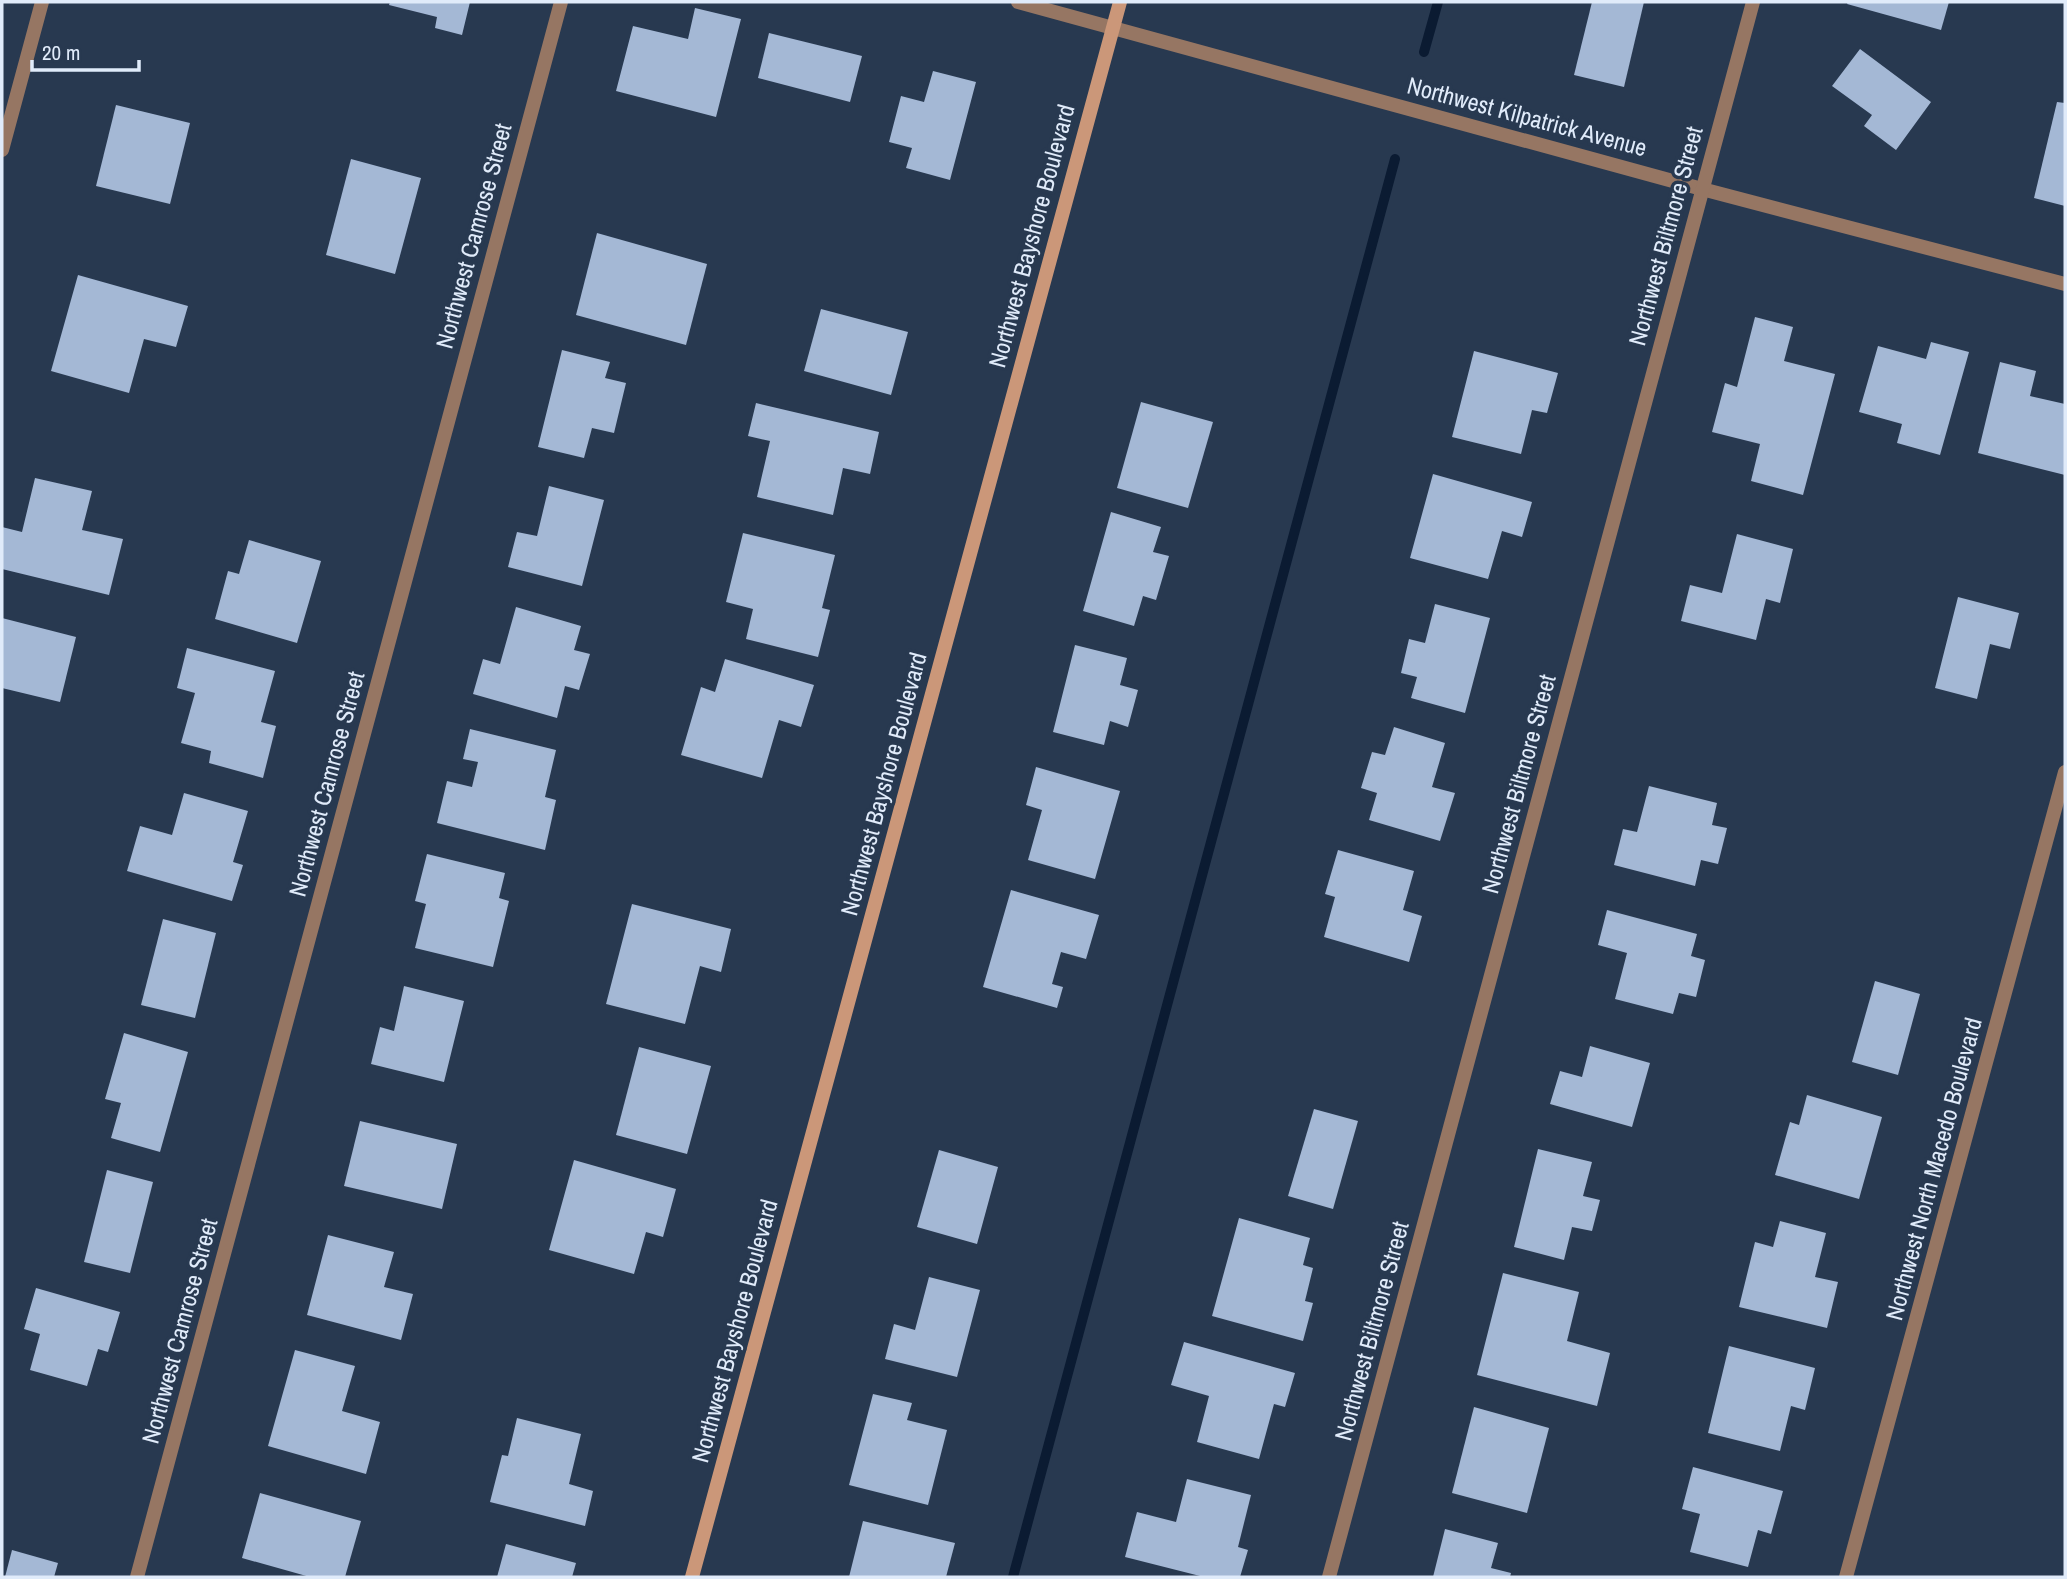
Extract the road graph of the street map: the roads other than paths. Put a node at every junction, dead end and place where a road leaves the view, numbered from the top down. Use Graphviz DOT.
graph roads {
  1 [pos="42,2"];
  2 [pos="561,2"];
  3 [pos="1018,2"];
  4 [pos="1120,2"];
  5 [pos="1753,2"];
  6 [pos="1113,27"];
  7 [pos="2,150"];
  8 [pos="1702,189"];
  9 [pos="2065,284"];
  10 [pos="2065,772"];
  11 [pos="137,1577"];
  12 [pos="692,1577"];
  13 [pos="1329,1577"];
  14 [pos="1846,1577"];
  1 -- 7 [label="street"];
  2 -- 11 [label="street, Northwest Camrose Street"];
  3 -- 6 [label="street, Northwest Kilpatrick Avenue"];
  4 -- 6 [label="main road, Northwest Bayshore Boulevard"];
  5 -- 8 [label="street, Northwest Biltmore Street"];
  6 -- 8 [label="street, Northwest Kilpatrick Avenue"];
  6 -- 12 [label="main road, Northwest Bayshore Boulevard"];
  8 -- 9 [label="street, Northwest Kilpatrick Avenue"];
  8 -- 13 [label="street, Northwest Biltmore Street"];
  10 -- 14 [label="street, Northwest North Macedo Boulevard"];
}
